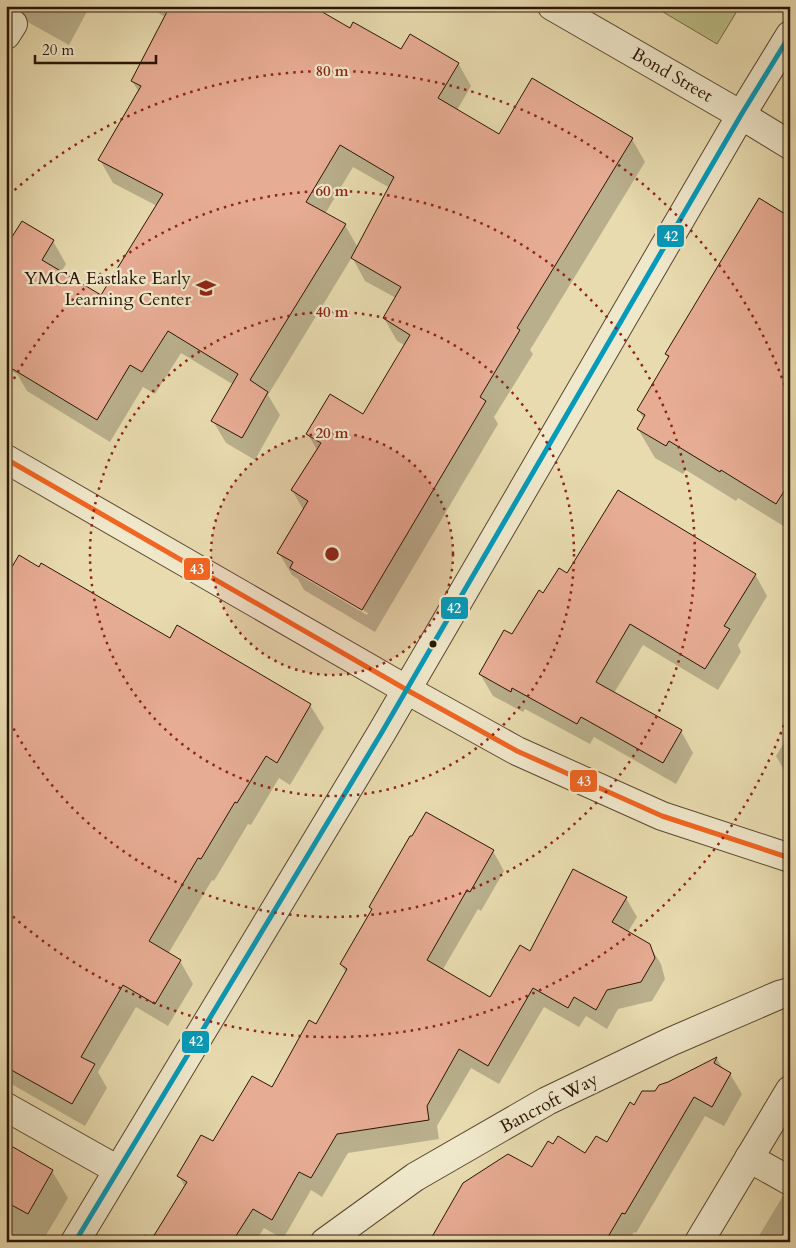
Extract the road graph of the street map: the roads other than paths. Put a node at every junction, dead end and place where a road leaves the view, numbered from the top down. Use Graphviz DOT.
graph roads {
  1 [pos="552,6"];
  2 [pos="790,35"];
  3 [pos="741,115"];
  4 [pos="790,145"];
  5 [pos="6,459"];
  6 [pos="407,690"];
  7 [pos="790,858"];
  8 [pos="790,992"];
  9 [pos="790,1090"];
  10 [pos="6,1107"];
  11 [pos="749,1158"];
  12 [pos="118,1170"];
  13 [pos="790,1181"];
  14 [pos="75,1242"];
  15 [pos="324,1242"];
  16 [pos="699,1242"];
  1 -- 3 [label="street, Bond Street"];
  2 -- 3 [label="street"];
  3 -- 4 [label="street, Bond Street"];
  3 -- 6 [label="street"];
  5 -- 6 [label="street"];
  6 -- 7 [label="street"];
  6 -- 12 [label="street"];
  8 -- 15 [label="street, Bancroft Way"];
  9 -- 11 [label="street"];
  10 -- 12 [label="street"];
  11 -- 13 [label="street"];
  11 -- 16 [label="street"];
  12 -- 14 [label="street"];
}
